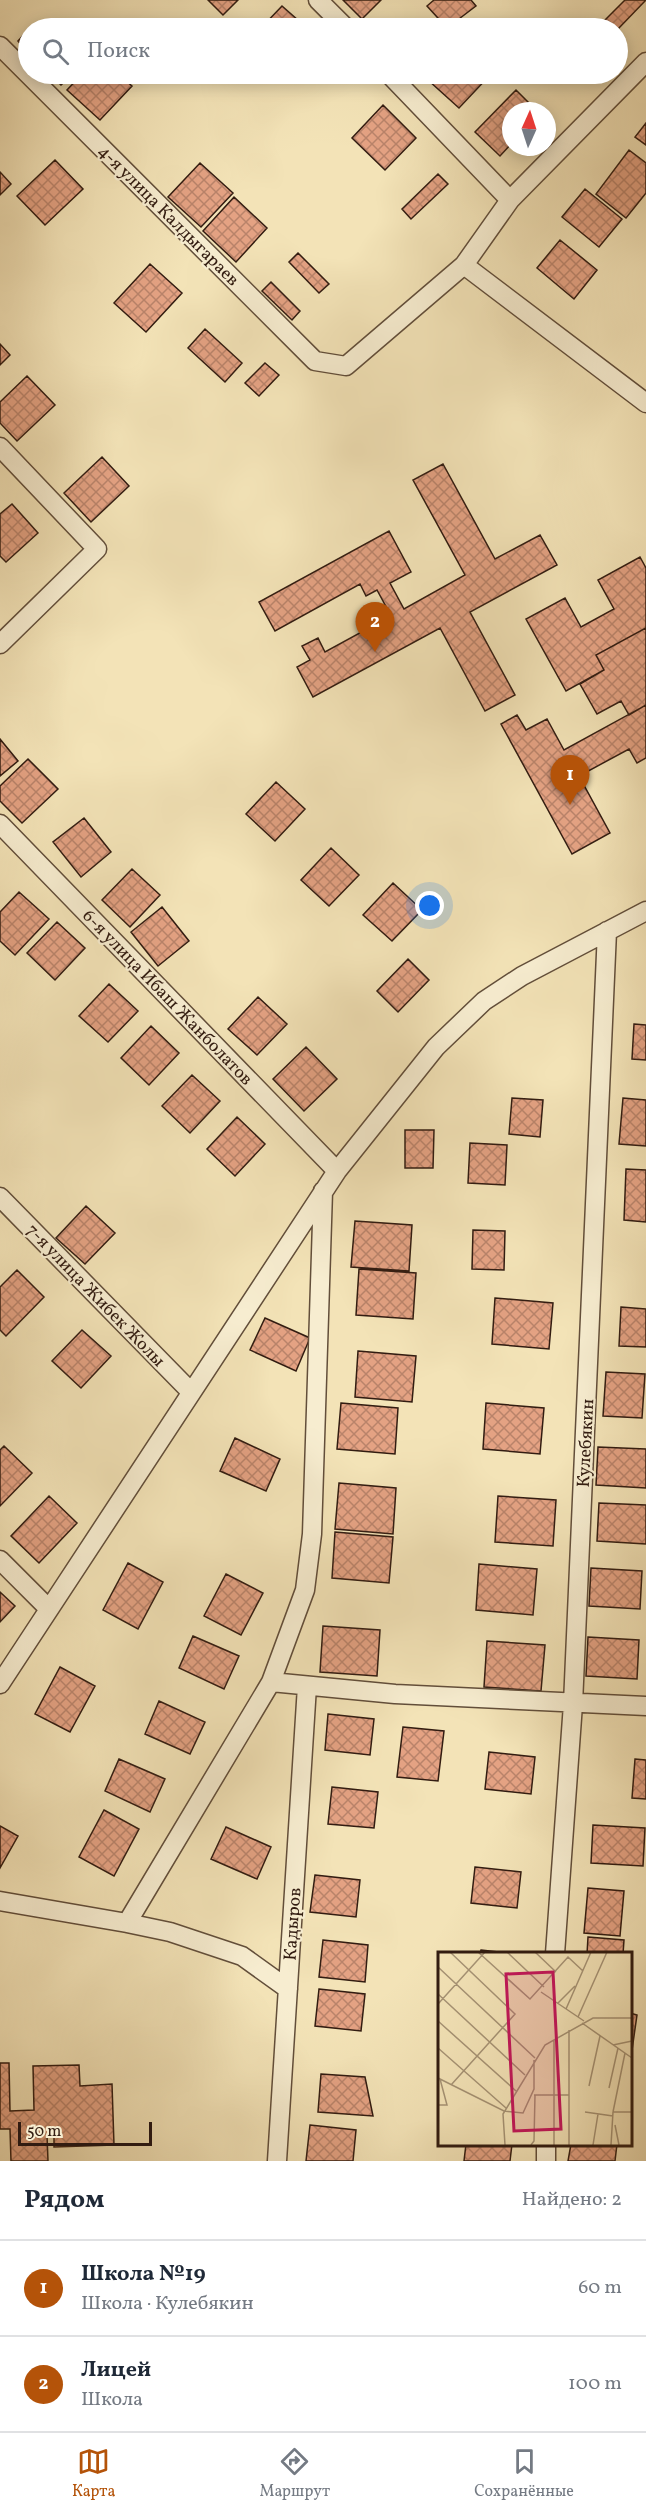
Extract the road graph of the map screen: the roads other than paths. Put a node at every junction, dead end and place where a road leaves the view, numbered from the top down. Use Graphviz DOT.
graph roads {
  1 [pos="318,0"];
  2 [pos="336,18"];
  3 [pos="0,46"];
  4 [pos="646,62"];
  5 [pos="18,64"];
  6 [pos="628,80"];
  7 [pos="38,84"];
  8 [pos="399,84"];
  9 [pos="624,84"];
  10 [pos="510,200"];
  11 [pos="464,266"];
  12 [pos="646,403"];
  13 [pos="0,447"];
  14 [pos="0,644"];
  15 [pos="0,824"];
  16 [pos="646,911"];
  17 [pos="608,931"];
  18 [pos="336,1171"];
  19 [pos="323,1191"];
  20 [pos="0,1197"];
  21 [pos="191,1392"];
  22 [pos="0,1560"];
  23 [pos="49,1609"];
  24 [pos="272,1682"];
  25 [pos="0,1684"];
  26 [pos="307,1686"];
  27 [pos="573,1704"];
  28 [pos="646,1706"];
  29 [pos="0,1900"];
  30 [pos="127,1923"];
  31 [pos="555,1952"];
  32 [pos="288,1989"];
  33 [pos="277,2161"];
  1 -- 2 [label="street"];
  3 -- 5 [label="street, 4-я улица Калдыгараев"];
  4 -- 6 [label="street"];
  7 -- 11 [label="street, 4-я улица Калдыгараев"];
  8 -- 10 [label="street"];
  9 -- 10 [label="street"];
  10 -- 11 [label="street"];
  11 -- 12 [label="street"];
  13 -- 14 [label="street"];
  15 -- 18 [label="street, 6-я улица Ибаш Жанболатов"];
  16 -- 17 [label="street"];
  17 -- 18 [label="street"];
  17 -- 27 [label="street, Кулебякин"];
  18 -- 19 [label="street"];
  19 -- 21 [label="street"];
  19 -- 24 [label="street"];
  20 -- 21 [label="street, 7-я улица Жибек Жолы"];
  21 -- 23 [label="street"];
  22 -- 23 [label="street"];
  23 -- 25 [label="street"];
  24 -- 26 [label="street"];
  24 -- 30 [label="street"];
  26 -- 27 [label="street"];
  26 -- 32 [label="street, Кадыров"];
  27 -- 28 [label="street"];
  27 -- 31 [label="street, Кулебякин"];
  29 -- 30 [label="street"];
  30 -- 32 [label="street"];
  32 -- 33 [label="street, Кадыров"];
}
